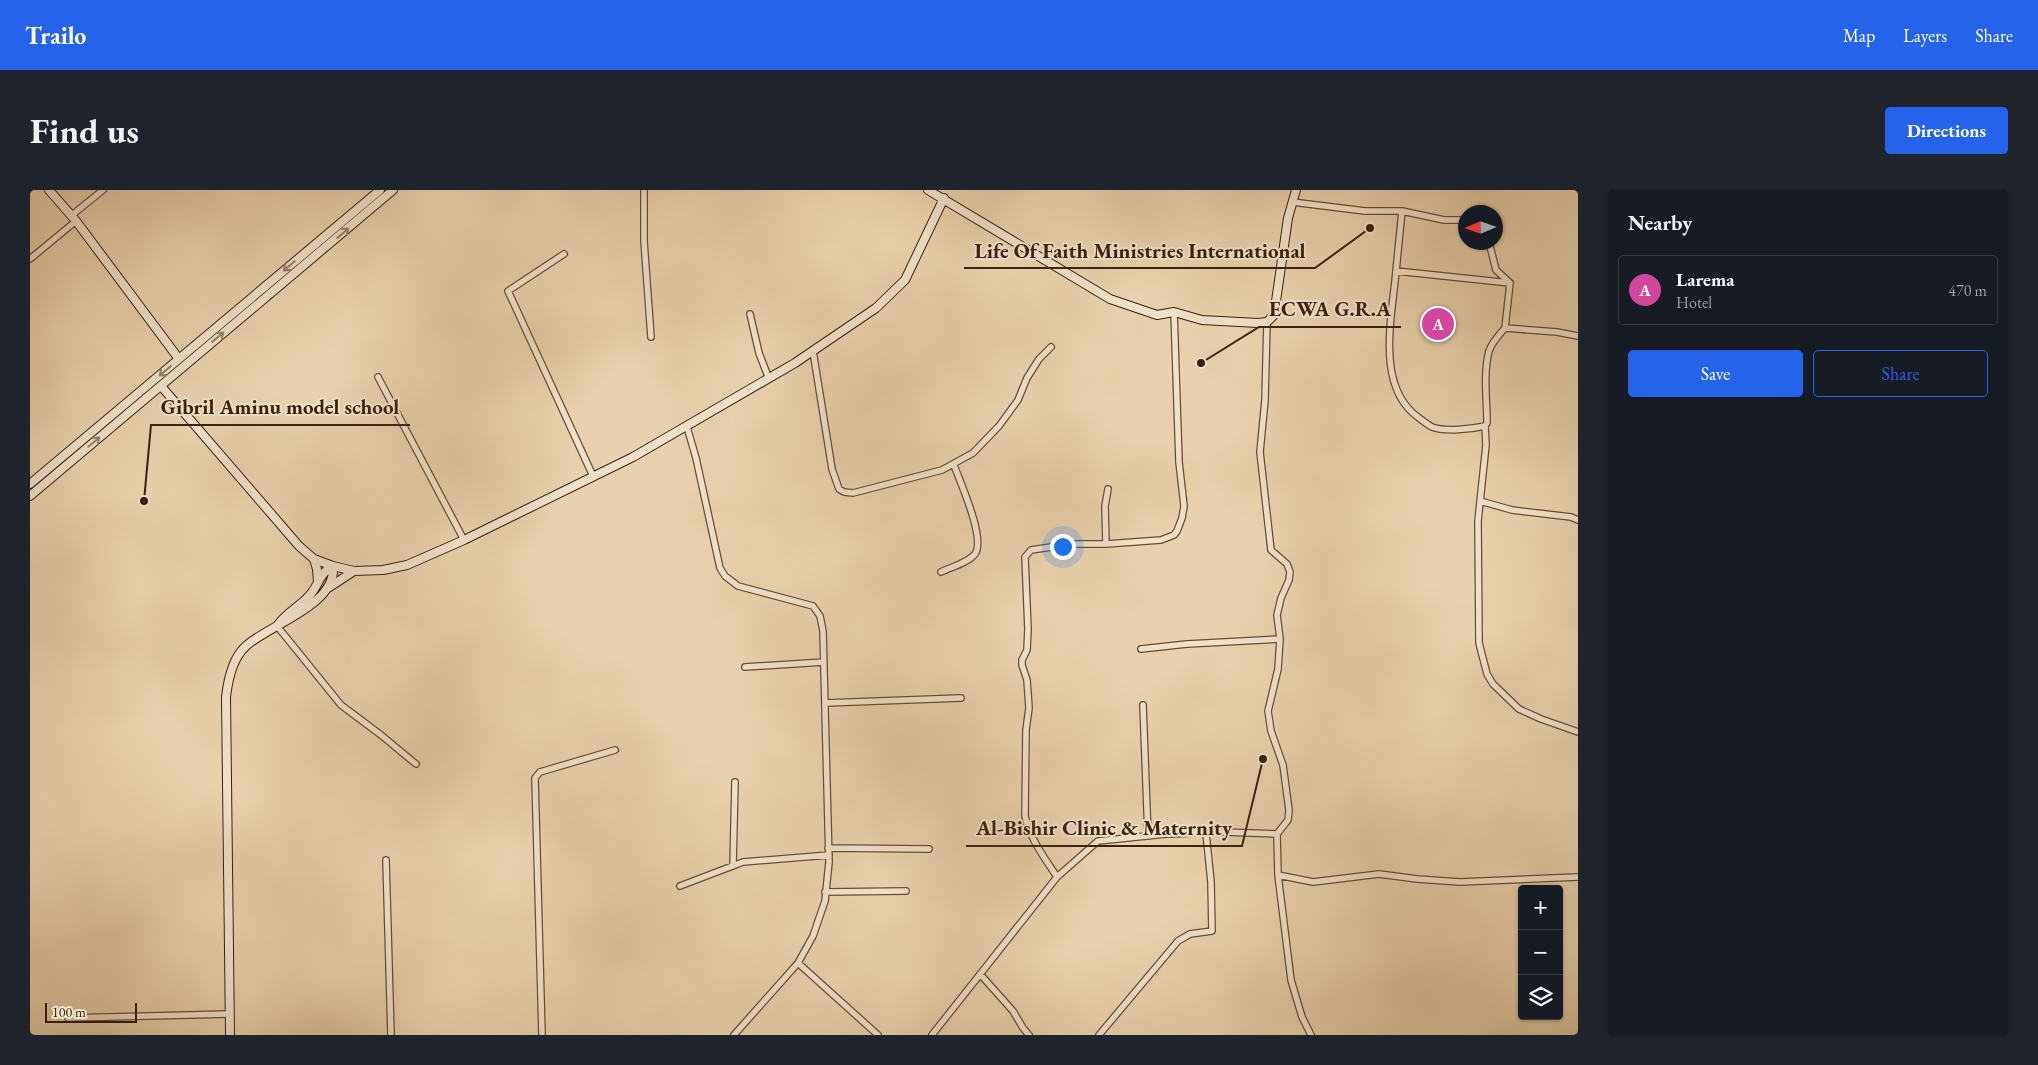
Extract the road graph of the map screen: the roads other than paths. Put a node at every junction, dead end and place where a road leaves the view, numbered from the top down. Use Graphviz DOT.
graph roads {
  1 [pos="49,190"];
  2 [pos="103,190"];
  3 [pos="380,190"];
  4 [pos="393,190"];
  5 [pos="644,190"];
  6 [pos="928,190"];
  7 [pos="1296,190"];
  8 [pos="944,198"];
  9 [pos="1292,202"];
  10 [pos="1402,211"];
  11 [pos="74,218"];
  12 [pos="1458,220"];
  13 [pos="1491,250"];
  14 [pos="564,254"];
  15 [pos="30,259"];
  16 [pos="1396,271"];
  17 [pos="1510,283"];
  18 [pos="253,296"];
  19 [pos="258,304"];
  20 [pos="1174,312"];
  21 [pos="750,314"];
  22 [pos="1267,322"];
  23 [pos="1505,328"];
  24 [pos="1578,336"];
  25 [pos="651,337"];
  26 [pos="1051,347"];
  27 [pos="813,351"];
  28 [pos="179,359"];
  29 [pos="378,377"];
  30 [pos="769,379"];
  31 [pos="161,386"];
  32 [pos="1485,426"];
  33 [pos="687,427"];
  34 [pos="65,454"];
  35 [pos="72,462"];
  36 [pos="954,465"];
  37 [pos="593,476"];
  38 [pos="30,484"];
  39 [pos="1108,489"];
  40 [pos="30,496"];
  41 [pos="1480,501"];
  42 [pos="1578,520"];
  43 [pos="464,540"];
  44 [pos="1106,544"];
  45 [pos="314,559"];
  46 [pos="333,566"];
  47 [pos="354,571"];
  48 [pos="941,572"];
  49 [pos="318,582"];
  50 [pos="326,590"];
  51 [pos="277,626"];
  52 [pos="1280,639"];
  53 [pos="1141,650"];
  54 [pos="824,662"];
  55 [pos="745,667"];
  56 [pos="961,698"];
  57 [pos="825,703"];
  58 [pos="1143,705"];
  59 [pos="1578,732"];
  60 [pos="615,750"];
  61 [pos="416,764"];
  62 [pos="734,782"];
  63 [pos="1206,833"];
  64 [pos="1278,834"];
  65 [pos="1148,836"];
  66 [pos="929,849"];
  67 [pos="828,851"];
  68 [pos="386,860"];
  69 [pos="733,866"];
  70 [pos="1278,875"];
  71 [pos="1057,877"];
  72 [pos="1578,877"];
  73 [pos="680,886"];
  74 [pos="906,891"];
  75 [pos="825,892"];
  76 [pos="798,963"];
  77 [pos="980,974"];
  78 [pos="229,1014"];
  79 [pos="68,1018"];
  80 [pos="230,1035"];
  81 [pos="391,1035"];
  82 [pos="542,1035"];
  83 [pos="734,1035"];
  84 [pos="878,1035"];
  85 [pos="932,1035"];
  86 [pos="1029,1035"];
  87 [pos="1099,1035"];
  88 [pos="1311,1035"];
  1 -- 11 [label="street"];
  2 -- 11 [label="street"];
  3 -- 18 [label="street, one-way"];
  19 -- 4 [label="street, one-way"];
  5 -- 25 [label="street"];
  6 -- 8 [label="street"];
  7 -- 9 [label="street"];
  8 -- 20 [label="street"];
  8 -- 27 [label="street"];
  9 -- 10 [label="street"];
  9 -- 22 [label="street"];
  10 -- 12 [label="street"];
  10 -- 16 [label="street"];
  11 -- 15 [label="street"];
  11 -- 28 [label="street"];
  13 -- 17 [label="street"];
  14 -- 37 [label="street"];
  16 -- 17 [label="street"];
  16 -- 32 [label="street"];
  17 -- 23 [label="street"];
  18 -- 19 [label="street"];
  18 -- 28 [label="street"];
  31 -- 19 [label="street, one-way"];
  20 -- 22 [label="street"];
  20 -- 44 [label="street"];
  21 -- 30 [label="street"];
  22 -- 52 [label="street"];
  23 -- 24 [label="street"];
  23 -- 32 [label="street"];
  26 -- 36 [label="street"];
  27 -- 30 [label="street"];
  27 -- 36 [label="street"];
  28 -- 34 [label="street, one-way"];
  29 -- 43 [label="street"];
  30 -- 33 [label="street"];
  35 -- 31 [label="street, one-way"];
  31 -- 45 [label="street"];
  32 -- 41 [label="street"];
  33 -- 37 [label="street"];
  33 -- 54 [label="street"];
  34 -- 35 [label="street"];
  34 -- 38 [label="street"];
  35 -- 40 [label="street"];
  36 -- 48 [label="street"];
  37 -- 43 [label="street"];
  39 -- 44 [label="street"];
  41 -- 42 [label="street"];
  41 -- 59 [label="street"];
  43 -- 47 [label="street"];
  44 -- 71 [label="street"];
  45 -- 46 [label="street"];
  45 -- 49 [label="street"];
  46 -- 47 [label="street"];
  46 -- 49 [label="street"];
  46 -- 50 [label="street"];
  47 -- 50 [label="street"];
  49 -- 51 [label="street"];
  50 -- 51 [label="street"];
  51 -- 61 [label="street"];
  51 -- 78 [label="street"];
  52 -- 53 [label="street"];
  52 -- 64 [label="street"];
  54 -- 55 [label="street"];
  54 -- 57 [label="street"];
  56 -- 57 [label="street"];
  57 -- 67 [label="street"];
  58 -- 65 [label="street"];
  60 -- 82 [label="street"];
  62 -- 69 [label="street"];
  63 -- 64 [label="street"];
  63 -- 65 [label="street"];
  63 -- 87 [label="street"];
  64 -- 70 [label="street"];
  65 -- 71 [label="street"];
  66 -- 67 [label="street"];
  67 -- 69 [label="street"];
  67 -- 75 [label="street"];
  68 -- 81 [label="street"];
  69 -- 73 [label="street"];
  70 -- 72 [label="street"];
  70 -- 88 [label="street"];
  71 -- 77 [label="street"];
  74 -- 75 [label="street"];
  75 -- 76 [label="street"];
  76 -- 83 [label="street"];
  76 -- 84 [label="street"];
  77 -- 85 [label="street"];
  77 -- 86 [label="street"];
  78 -- 79 [label="street"];
  78 -- 80 [label="street"];
}
